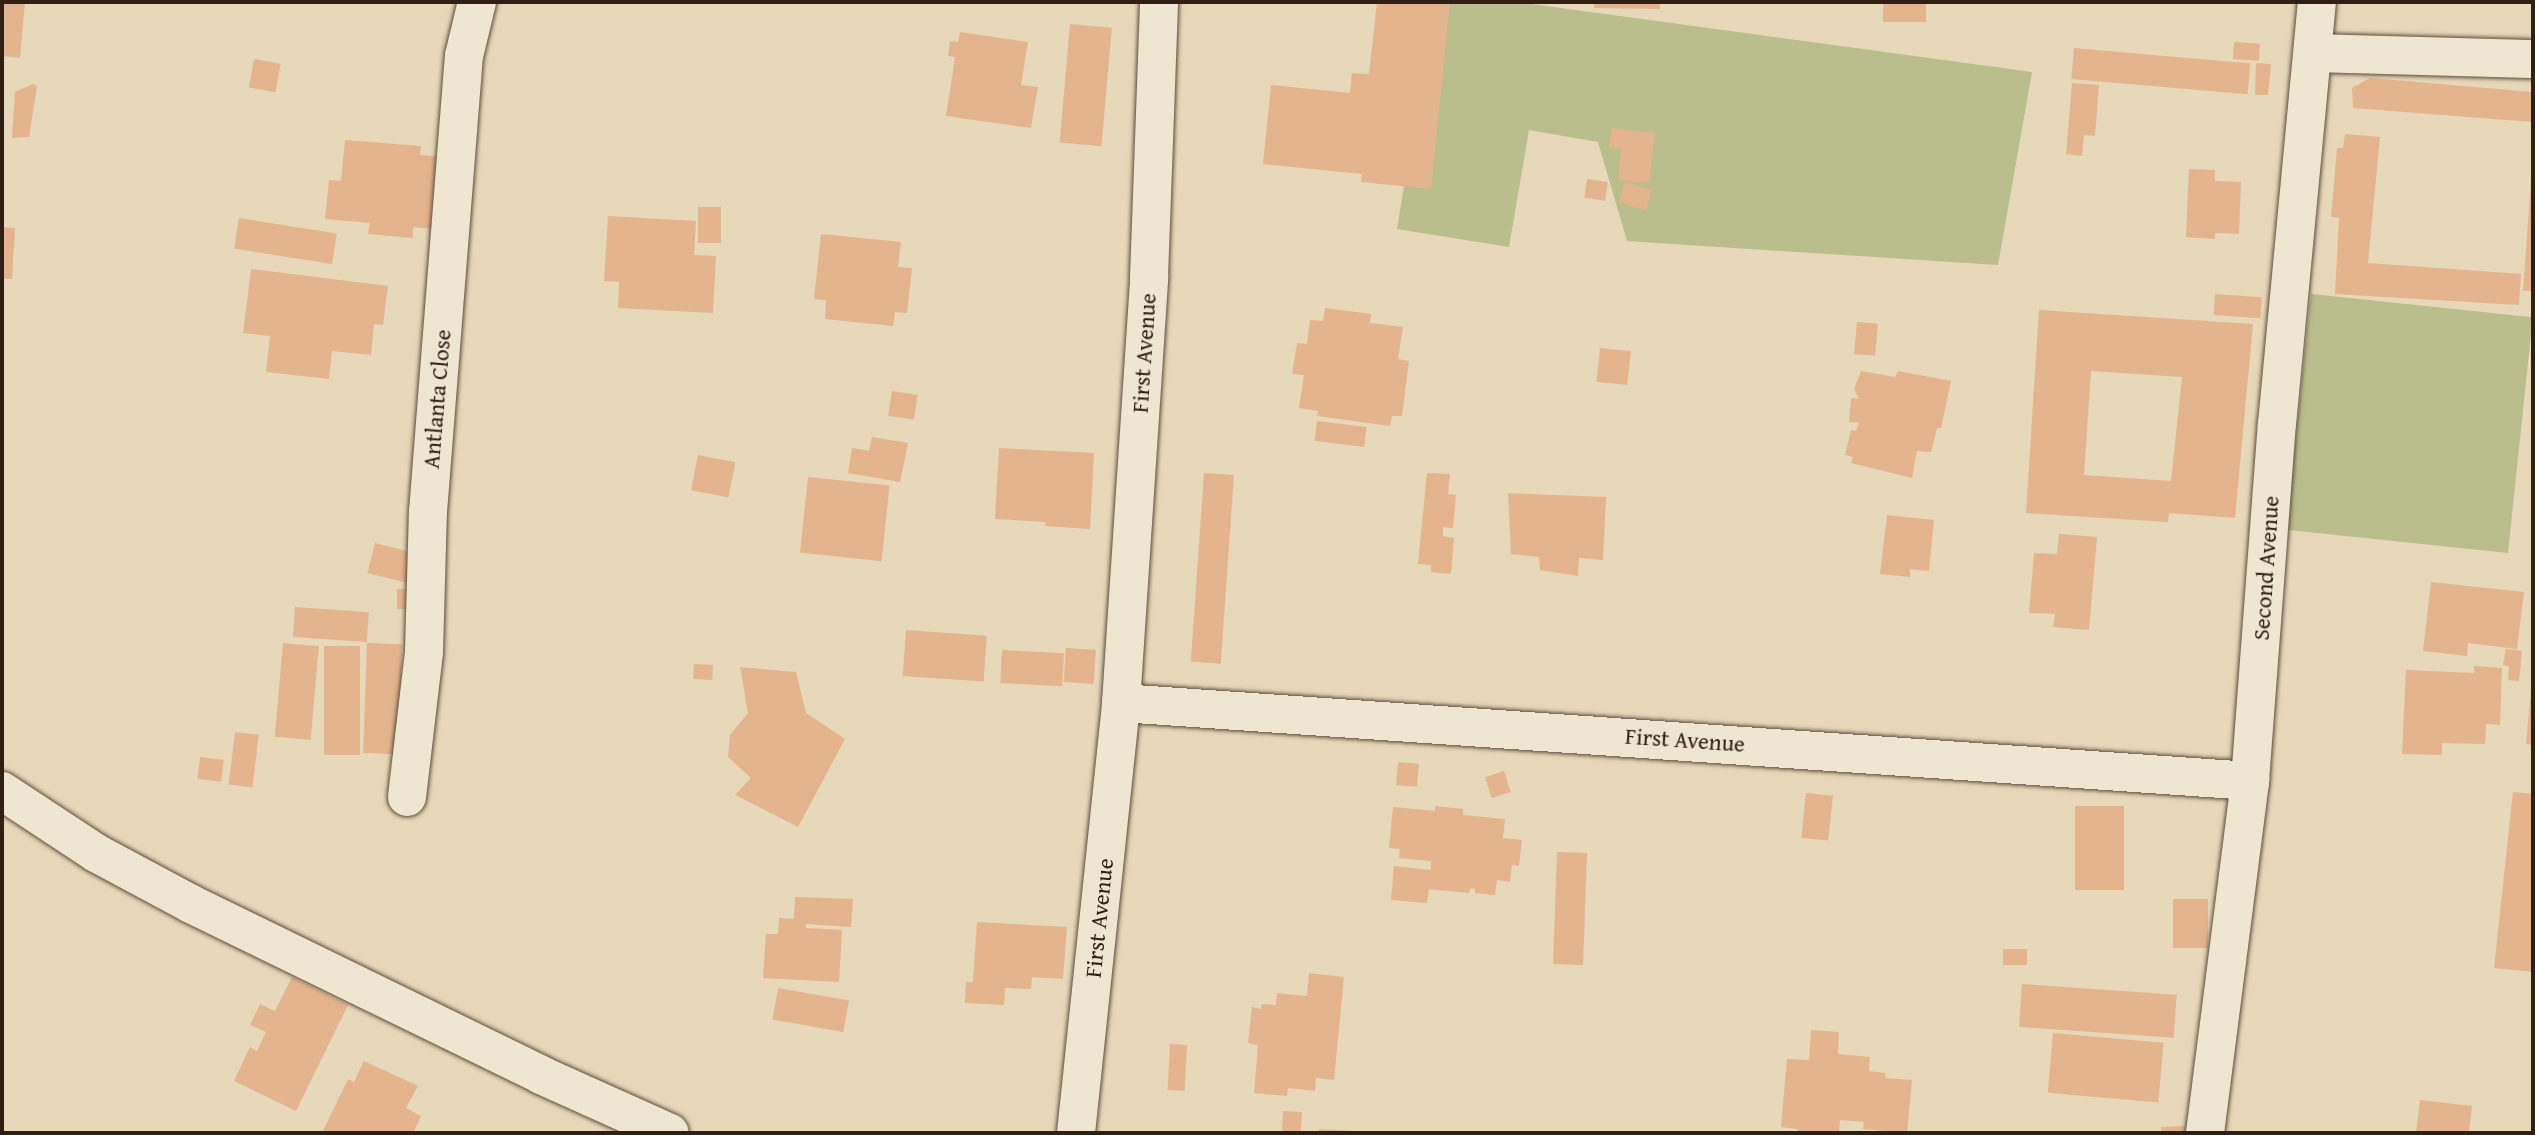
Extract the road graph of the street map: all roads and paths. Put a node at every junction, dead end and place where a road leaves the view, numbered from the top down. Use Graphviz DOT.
graph roads {
  1 [pos="477,2"];
  2 [pos="1159,2"];
  3 [pos="2317,2"];
  4 [pos="2314,52"];
  5 [pos="2533,59"];
  6 [pos="1121,703"];
  7 [pos="2250,781"];
  8 [pos="2,791"];
  9 [pos="407,797"];
  10 [pos="669,1133"];
  11 [pos="1076,1133"];
  12 [pos="2204,1133"];
  1 -- 9 [label="street, Antlanta Close"];
  2 -- 6 [label="street, First Avenue"];
  3 -- 4 [label="street, Second Avenue"];
  4 -- 5 [label="street"];
  4 -- 7 [label="street, Second Avenue"];
  6 -- 7 [label="street, First Avenue"];
  6 -- 11 [label="street, First Avenue"];
  7 -- 12 [label="street, Second Avenue"];
  8 -- 10 [label="street"];
}
